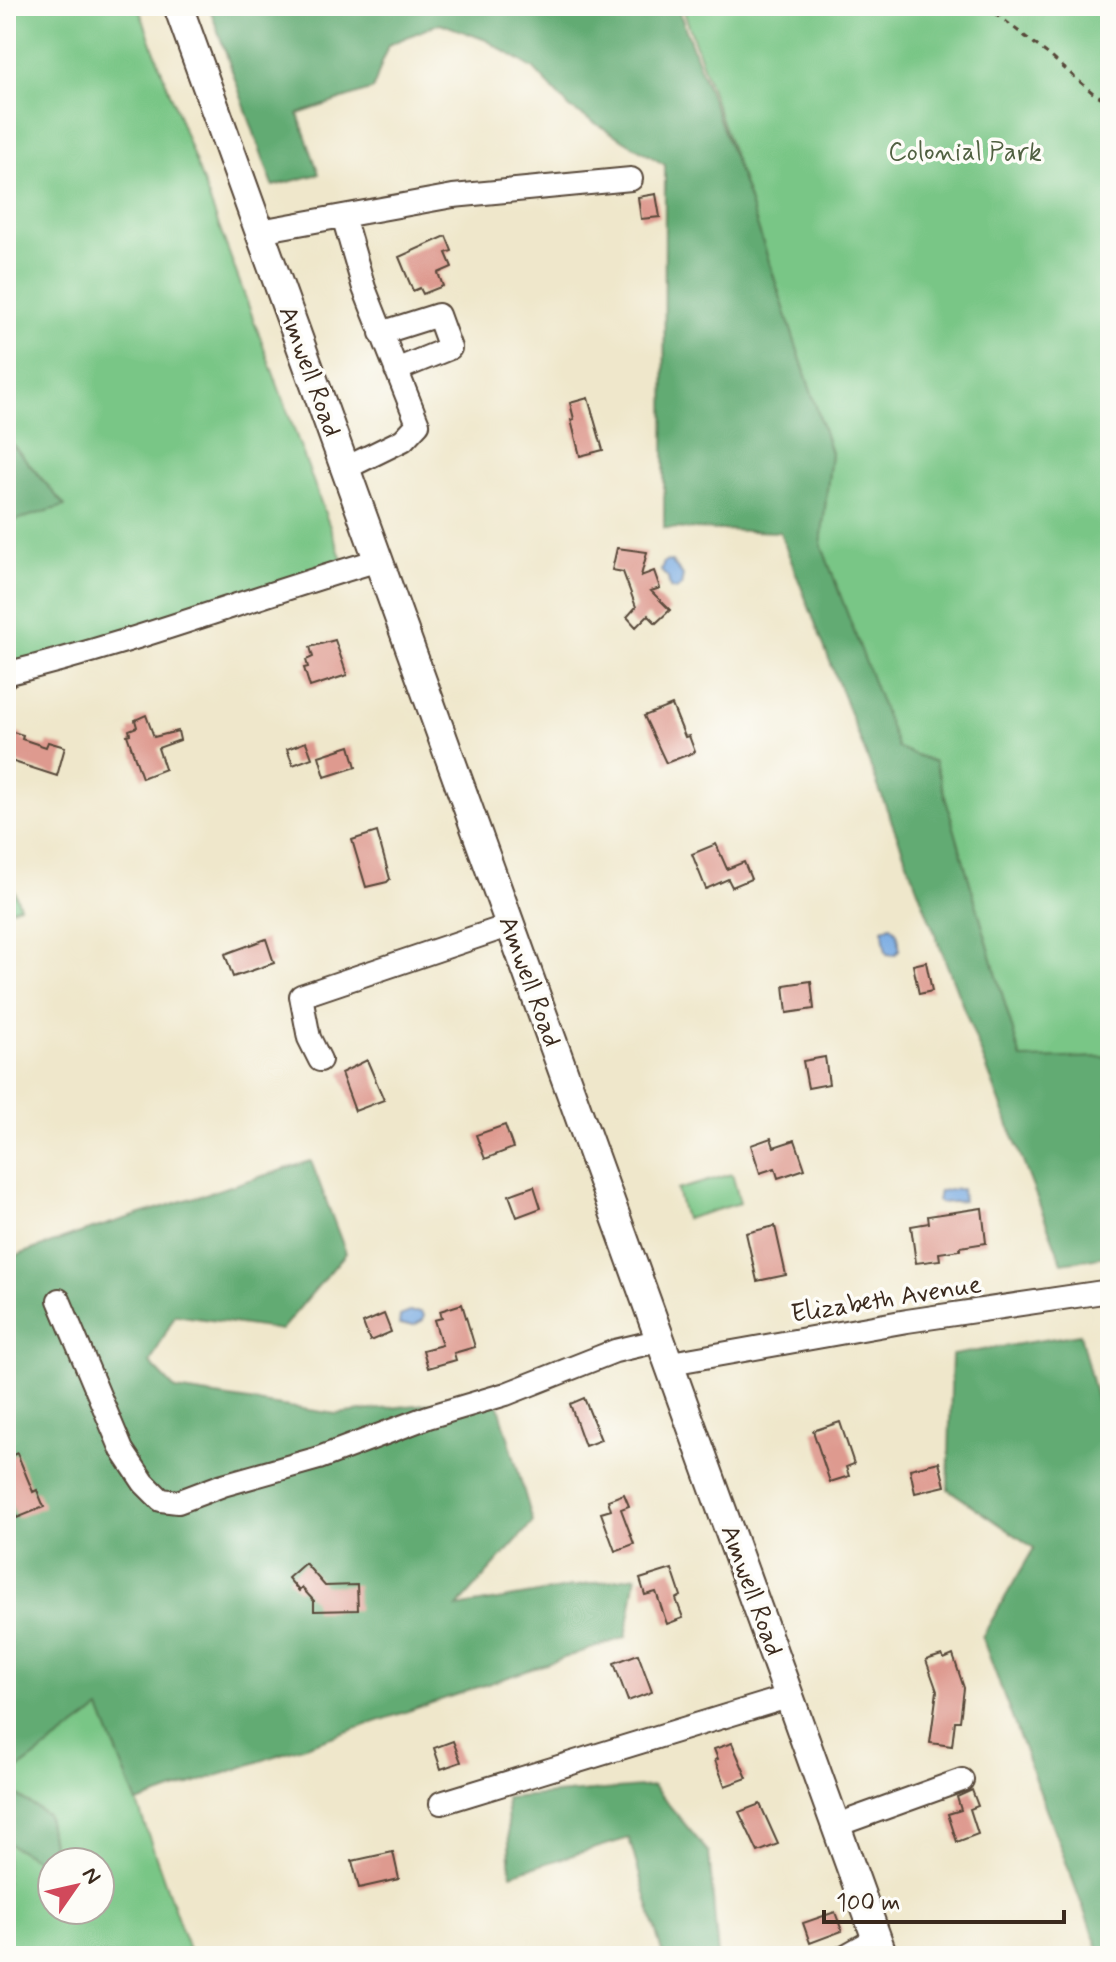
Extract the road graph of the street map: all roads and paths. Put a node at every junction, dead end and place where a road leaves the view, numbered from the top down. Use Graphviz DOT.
graph roads {
  1 [pos="178,6"];
  2 [pos="986,6"];
  3 [pos="1110,102"];
  4 [pos="631,179"];
  5 [pos="343,216"];
  6 [pos="260,231"];
  7 [pos="381,333"];
  8 [pos="396,370"];
  9 [pos="346,468"];
  10 [pos="379,560"];
  11 [pos="6,676"];
  12 [pos="511,925"];
  13 [pos="320,1060"];
  14 [pos="1110,1291"];
  15 [pos="59,1300"];
  16 [pos="666,1351"];
  17 [pos="791,1696"];
  18 [pos="962,1780"];
  19 [pos="441,1803"];
  20 [pos="837,1825"];
  21 [pos="880,1947"];
  22 [pos="845,1956"];
  1 -- 6 [label="main road, Amwell Road"];
  2 -- 3 [label="path"];
  4 -- 5 [label="street"];
  5 -- 6 [label="street"];
  5 -- 7 [label="street"];
  6 -- 9 [label="main road, Amwell Road"];
  7 -- 8 [label="street"];
  7 -- 8 [label="street"];
  8 -- 9 [label="street"];
  9 -- 10 [label="main road, Amwell Road"];
  10 -- 11 [label="street"];
  10 -- 12 [label="main road, Amwell Road"];
  12 -- 13 [label="street"];
  12 -- 16 [label="main road, Amwell Road"];
  14 -- 16 [label="street, Elizabeth Avenue"];
  15 -- 16 [label="street, Elizabeth Avenue"];
  16 -- 17 [label="main road, Amwell Road"];
  17 -- 19 [label="street"];
  17 -- 20 [label="main road, Amwell Road"];
  18 -- 20 [label="street"];
  20 -- 21 [label="main road, Amwell Road"];
  21 -- 22 [label="street"];
}
